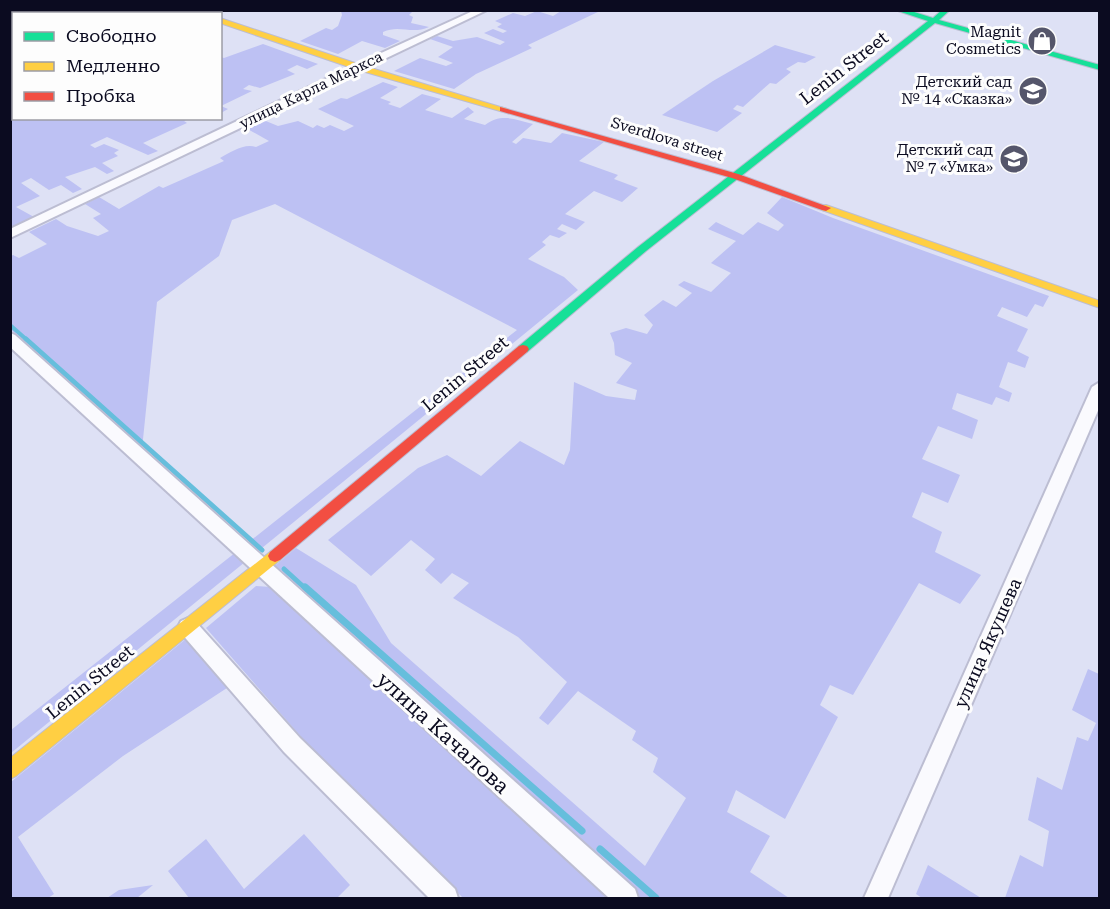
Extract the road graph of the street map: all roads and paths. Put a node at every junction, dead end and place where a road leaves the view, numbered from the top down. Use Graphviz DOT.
graph roads {
  1 [pos="483,10"];
  2 [pos="898,10"];
  3 [pos="948,10"];
  4 [pos="222,21"];
  5 [pos="934,21"];
  6 [pos="358,67"];
  7 [pos="1100,68"];
  8 [pos="735,176"];
  9 [pos="10,234"];
  10 [pos="1100,305"];
  11 [pos="10,338"];
  12 [pos="1100,387"];
  13 [pos="261,568"];
  14 [pos="188,627"];
  15 [pos="10,770"];
  16 [pos="446,898"];
  17 [pos="626,898"];
  18 [pos="876,898"];
  1 -- 6 [label="street, улица Карла Маркса"];
  2 -- 5 [label="street"];
  3 -- 5 [label="street, Lenin Street"];
  4 -- 6 [label="street, Sverdlova street"];
  5 -- 7 [label="street"];
  5 -- 8 [label="street, Lenin Street"];
  6 -- 8 [label="street, Sverdlova street"];
  6 -- 9 [label="street, улица Карла Маркса"];
  8 -- 10 [label="street, Sverdlova street"];
  8 -- 13 [label="street, Lenin Street"];
  11 -- 13 [label="street, улица Качалова"];
  12 -- 18 [label="street, улица Якушева"];
  13 -- 14 [label="street, Lenin Street"];
  13 -- 17 [label="street, улица Качалова"];
  14 -- 15 [label="street, Lenin Street"];
  14 -- 16 [label="street"];
}
